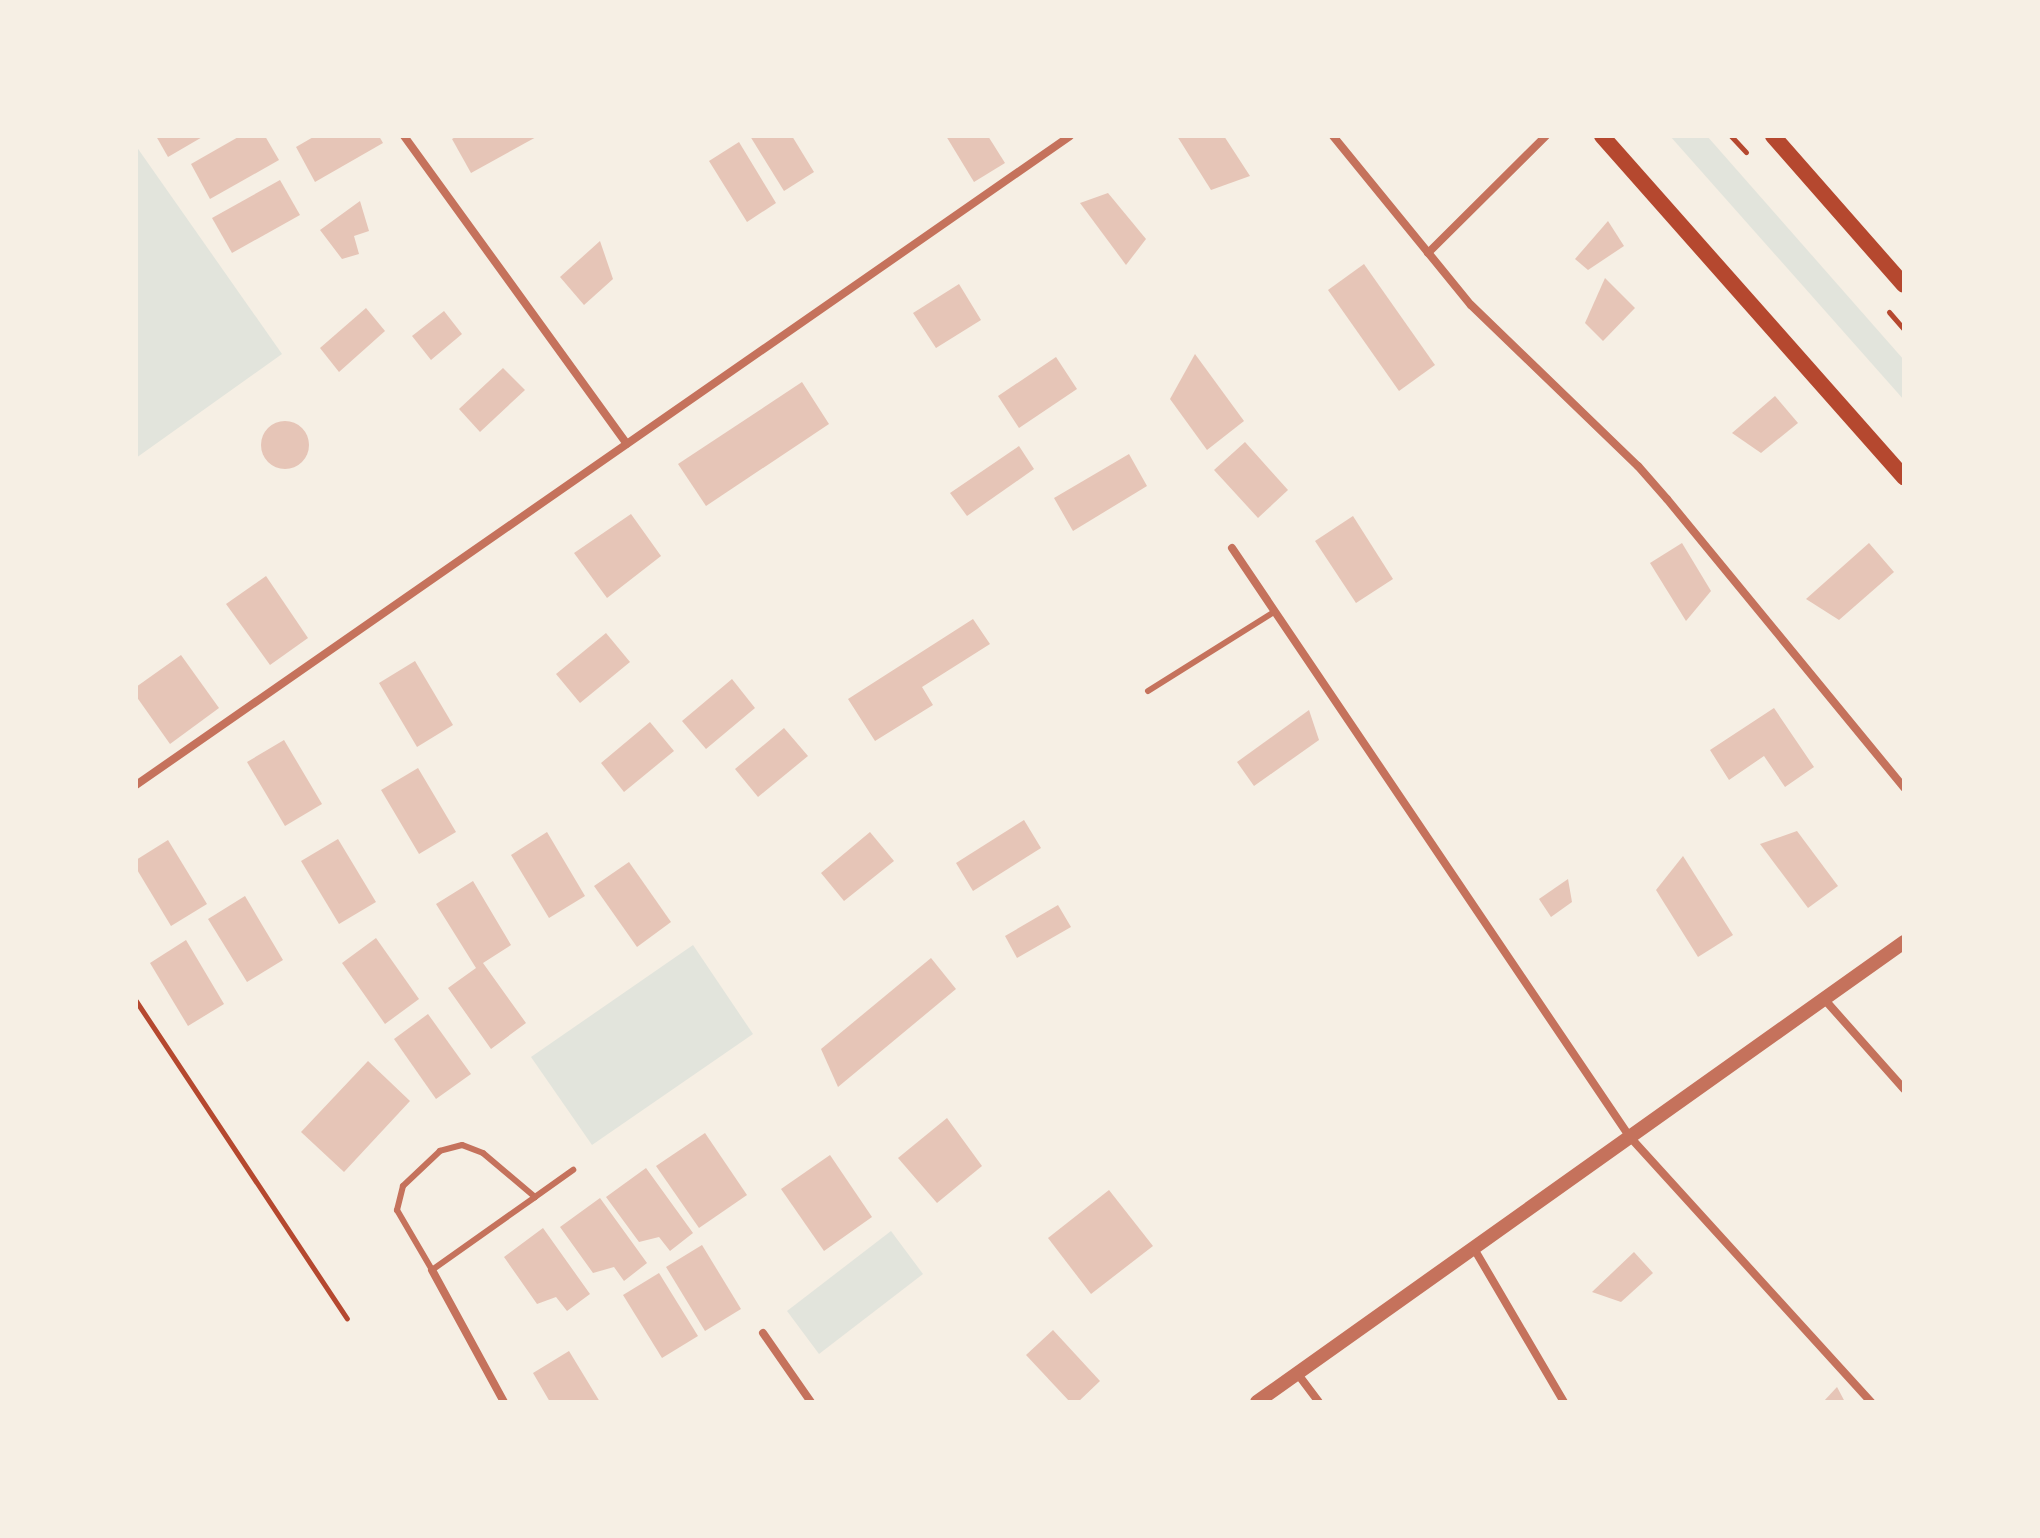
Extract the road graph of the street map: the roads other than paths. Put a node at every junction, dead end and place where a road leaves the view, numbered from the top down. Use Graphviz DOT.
graph roads {
  1 [pos="404,136"];
  2 [pos="1070,136"];
  3 [pos="1333,136"];
  4 [pos="1546,136"];
  5 [pos="1602,136"];
  6 [pos="1773,136"];
  7 [pos="1428,253"];
  8 [pos="1904,285"];
  9 [pos="627,444"];
  10 [pos="1904,477"];
  11 [pos="1232,548"];
  12 [pos="1274,612"];
  13 [pos="1148,691"];
  14 [pos="136,785"];
  15 [pos="1904,788"];
  16 [pos="1904,942"];
  17 [pos="1825,1000"];
  18 [pos="1904,1089"];
  19 [pos="1629,1136"];
  20 [pos="573,1170"];
  21 [pos="535,1197"];
  22 [pos="1473,1247"];
  23 [pos="432,1270"];
  24 [pos="763,1333"];
  25 [pos="1297,1373"];
  26 [pos="504,1402"];
  27 [pos="811,1402"];
  28 [pos="1257,1402"];
  29 [pos="1319,1402"];
  30 [pos="1564,1402"];
  31 [pos="1871,1402"];
  1 -- 9 [label="street"];
  2 -- 9 [label="street"];
  3 -- 7 [label="street"];
  4 -- 7 [label="street"];
  5 -- 10 [label="main road"];
  6 -- 8 [label="main road"];
  7 -- 15 [label="street"];
  9 -- 14 [label="street"];
  11 -- 12 [label="street"];
  12 -- 13 [label="lane"];
  12 -- 19 [label="street"];
  16 -- 17 [label="street"];
  17 -- 18 [label="street"];
  17 -- 19 [label="street"];
  19 -- 22 [label="street"];
  19 -- 31 [label="street"];
  20 -- 21 [label="lane"];
  21 -- 23 [label="lane"];
  21 -- 23 [label="lane"];
  22 -- 25 [label="street"];
  22 -- 30 [label="street"];
  23 -- 26 [label="street"];
  24 -- 27 [label="street"];
  25 -- 28 [label="street"];
  25 -- 29 [label="street"];
}
